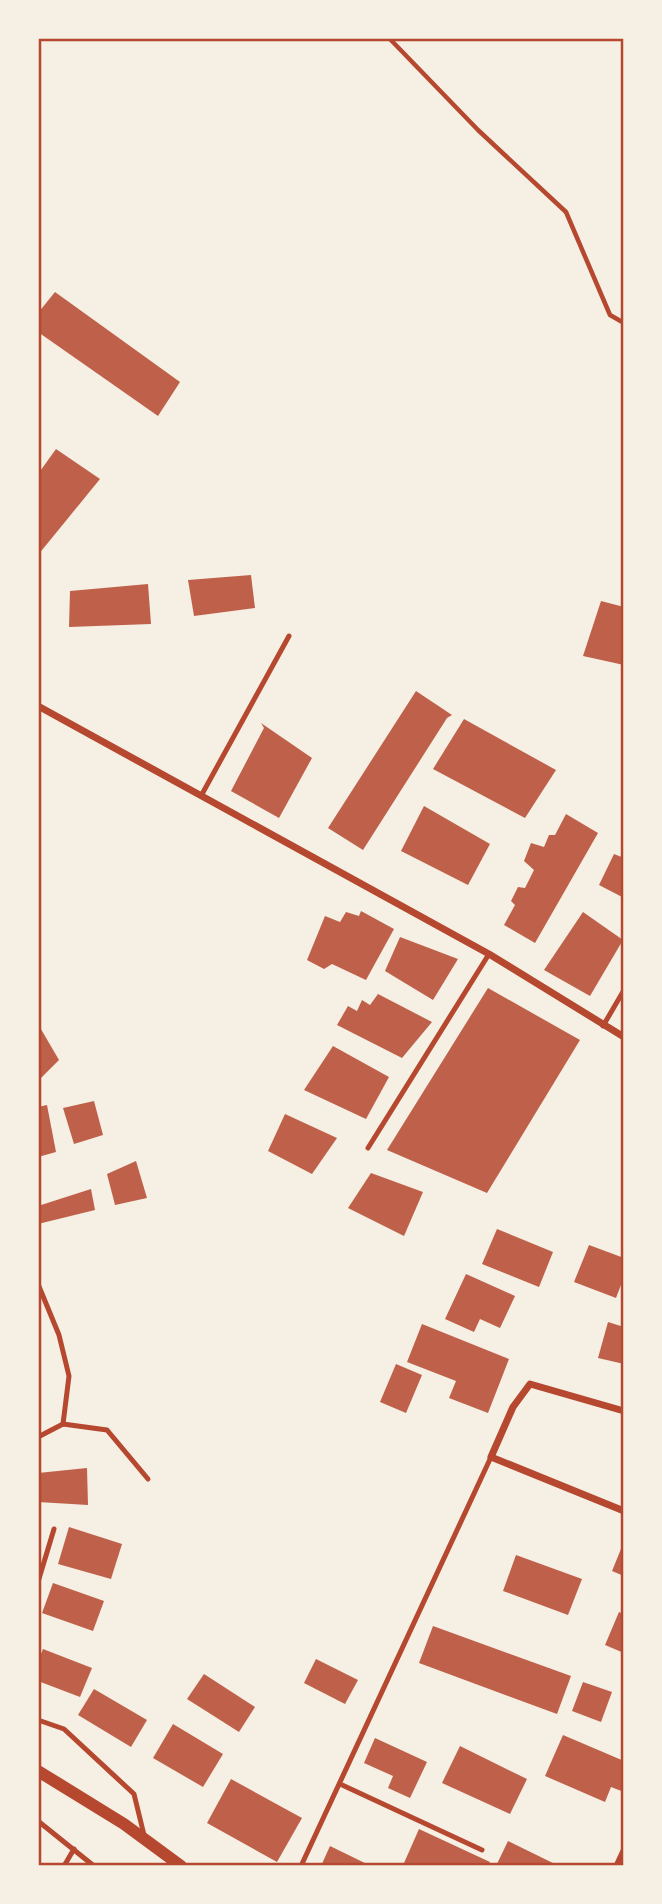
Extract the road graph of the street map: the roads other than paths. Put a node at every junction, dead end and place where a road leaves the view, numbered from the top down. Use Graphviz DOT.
graph roads {
  1 [pos="289,636"];
  2 [pos="38,706"];
  3 [pos="201,796"];
  4 [pos="489,954"];
  5 [pos="624,990"];
  6 [pos="603,1026"];
  7 [pos="624,1037"];
  8 [pos="368,1148"];
  9 [pos="38,1284"];
  10 [pos="624,1411"];
  11 [pos="63,1424"];
  12 [pos="38,1437"];
  13 [pos="491,1457"];
  14 [pos="148,1479"];
  15 [pos="624,1511"];
  16 [pos="54,1529"];
  17 [pos="38,1582"];
  18 [pos="38,1720"];
  19 [pos="38,1771"];
  20 [pos="340,1784"];
  21 [pos="38,1821"];
  22 [pos="146,1840"];
  23 [pos="74,1849"];
  24 [pos="482,1850"];
  25 [pos="624,1851"];
  26 [pos="64,1866"];
  27 [pos="94,1866"];
  28 [pos="181,1866"];
  29 [pos="301,1866"];
  30 [pos="617,1866"];
  1 -- 3 [label="lane"];
  2 -- 3 [label="street"];
  3 -- 4 [label="street"];
  4 -- 6 [label="street"];
  4 -- 8 [label="lane"];
  5 -- 6 [label="lane"];
  6 -- 7 [label="street"];
  9 -- 11 [label="lane"];
  10 -- 13 [label="street"];
  11 -- 12 [label="lane"];
  11 -- 14 [label="lane"];
  13 -- 15 [label="street"];
  13 -- 20 [label="lane"];
  16 -- 17 [label="lane"];
  18 -- 22 [label="lane"];
  19 -- 22 [label="street"];
  20 -- 24 [label="lane"];
  20 -- 29 [label="lane"];
  21 -- 23 [label="lane"];
  22 -- 28 [label="street"];
  23 -- 26 [label="lane"];
  23 -- 27 [label="lane"];
  25 -- 30 [label="street"];
}
